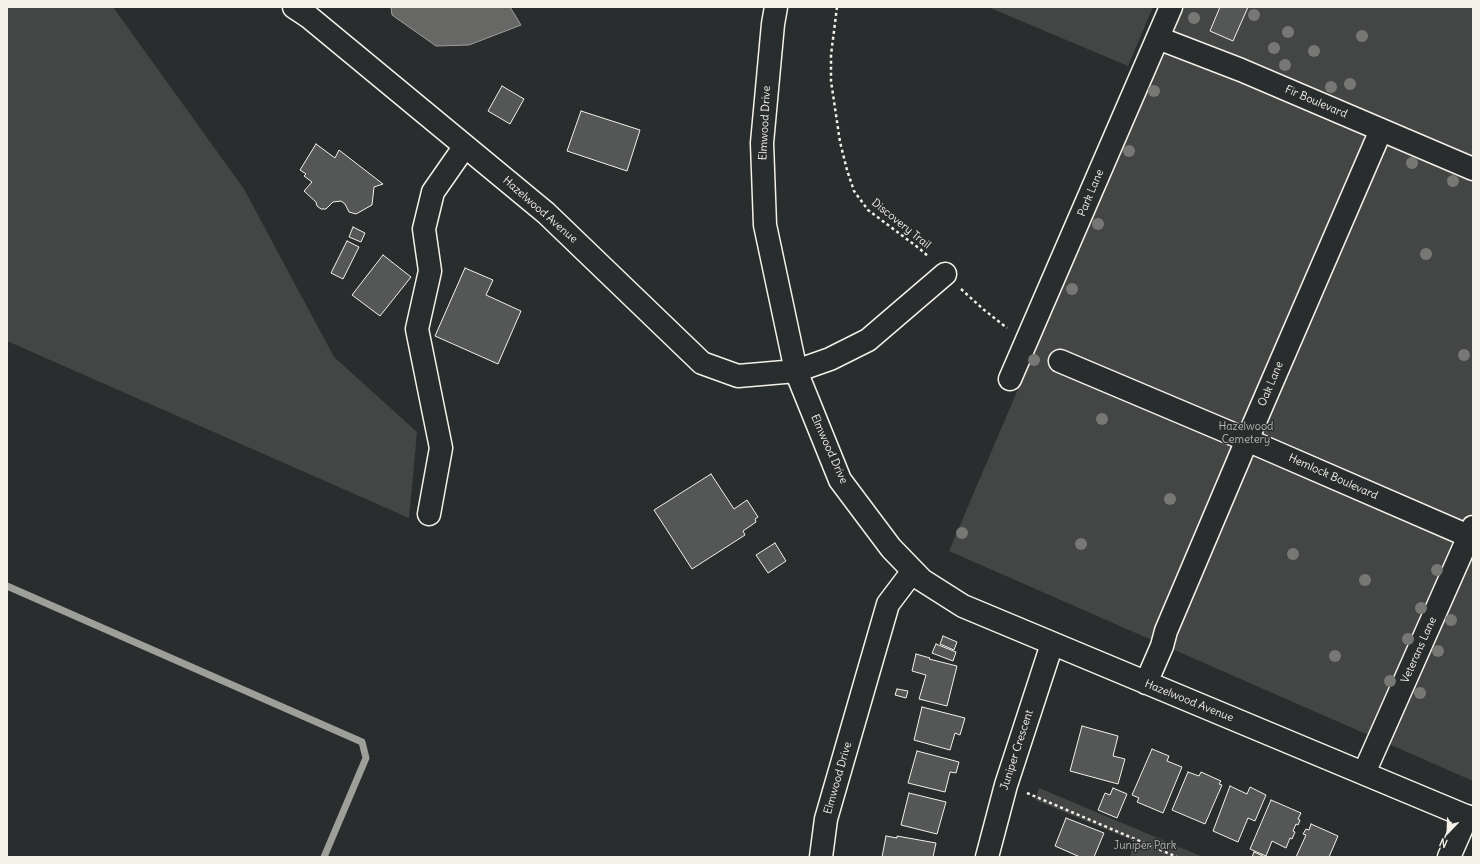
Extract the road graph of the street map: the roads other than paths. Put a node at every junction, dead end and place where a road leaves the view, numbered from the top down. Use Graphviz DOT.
graph roads {
  1 [pos="294,7"];
  2 [pos="776,7"];
  3 [pos="1171,7"];
  4 [pos="1158,38"];
  5 [pos="1380,130"];
  6 [pos="465,146"];
  7 [pos="1473,169"];
  8 [pos="945,274"];
  9 [pos="1060,361"];
  10 [pos="796,371"];
  11 [pos="1010,379"];
  12 [pos="1247,440"];
  13 [pos="429,514"];
  14 [pos="1472,534"];
  15 [pos="913,571"];
  16 [pos="1052,644"];
  17 [pos="1146,683"];
  18 [pos="1364,773"];
  19 [pos="1470,818"];
  20 [pos="821,857"];
  21 [pos="987,857"];
  22 [pos="1449,857"];
  1 -- 6 [label="street, Hazelwood Avenue"];
  2 -- 10 [label="street, Elmwood Drive"];
  3 -- 4 [label="street, Park Lane"];
  4 -- 5 [label="street, Fir Boulevard"];
  4 -- 11 [label="street, Park Lane"];
  5 -- 7 [label="street, Fir Boulevard"];
  5 -- 12 [label="street, Oak Lane"];
  6 -- 10 [label="street, Hazelwood Avenue"];
  6 -- 13 [label="street"];
  8 -- 10 [label="street, Hazelwood Avenue"];
  9 -- 12 [label="street, Hemlock Boulevard"];
  10 -- 15 [label="street, Elmwood Drive"];
  12 -- 14 [label="street, Hemlock Boulevard"];
  12 -- 17 [label="street, Oak Lane"];
  14 -- 18 [label="street, Veterans Lane"];
  15 -- 16 [label="street, Hazelwood Avenue"];
  15 -- 20 [label="street, Elmwood Drive"];
  16 -- 17 [label="street, Hazelwood Avenue"];
  16 -- 21 [label="street, Juniper Crescent"];
  17 -- 18 [label="street, Hazelwood Avenue"];
  18 -- 19 [label="street, Hazelwood Avenue"];
  19 -- 22 [label="street"];
}
